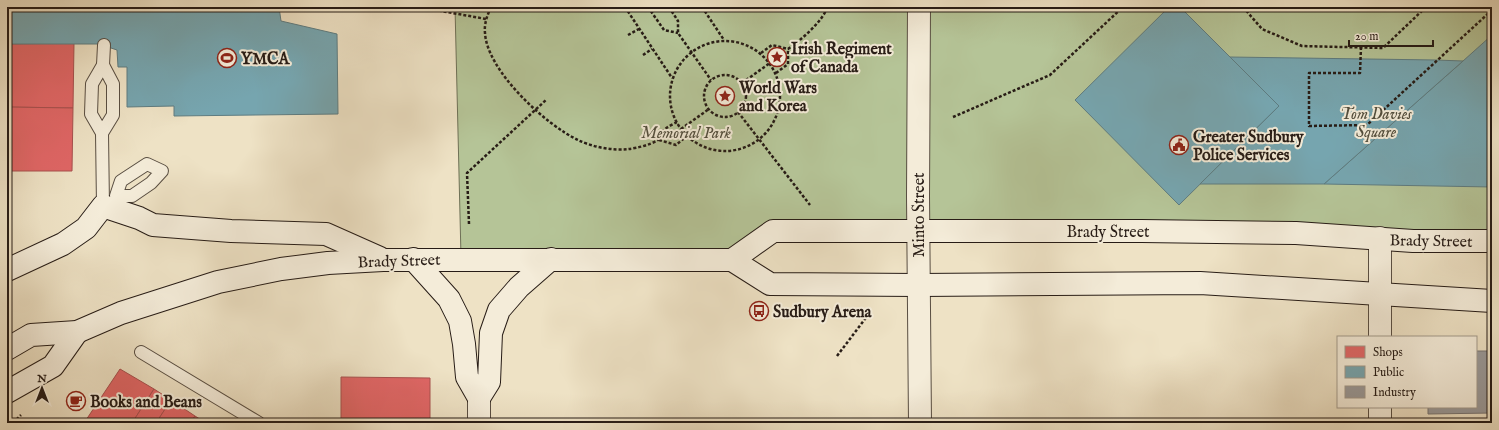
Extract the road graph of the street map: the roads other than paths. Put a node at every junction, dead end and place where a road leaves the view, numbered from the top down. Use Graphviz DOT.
graph roads {
  1 [pos="919,7"];
  2 [pos="104,45"];
  3 [pos="103,65"];
  4 [pos="102,133"];
  5 [pos="110,201"];
  6 [pos="918,230"];
  7 [pos="1380,238"];
  8 [pos="1492,241"];
  9 [pos="413,259"];
  10 [pos="551,259"];
  11 [pos="383,260"];
  12 [pos="732,260"];
  13 [pos="7,270"];
  14 [pos="919,285"];
  15 [pos="1380,294"];
  16 [pos="1492,301"];
  17 [pos="77,332"];
  18 [pos="1380,336"];
  19 [pos="7,349"];
  20 [pos="141,352"];
  21 [pos="7,392"];
  22 [pos="479,398"];
  23 [pos="1380,408"];
  24 [pos="259,423"];
  25 [pos="479,423"];
  26 [pos="920,423"];
  27 [pos="1380,423"];
  1 -- 6 [label="main road, Minto Street"];
  2 -- 3 [label="lane"];
  3 -- 4 [label="lane"];
  3 -- 4 [label="lane"];
  4 -- 5 [label="lane"];
  5 -- 11 [label="main road"];
  5 -- 13 [label="main road"];
  6 -- 7 [label="main road, Brady Street"];
  6 -- 12 [label="main road, Brady Street"];
  6 -- 14 [label="main road, Minto Street"];
  7 -- 8 [label="main road, Brady Street"];
  7 -- 15 [label="main road"];
  9 -- 10 [label="main road, Brady Street"];
  9 -- 11 [label="main road, Brady Street"];
  9 -- 22 [label="main road"];
  10 -- 12 [label="main road, Brady Street"];
  10 -- 22 [label="main road"];
  11 -- 17 [label="main road, Brady Street"];
  12 -- 14 [label="main road"];
  14 -- 15 [label="main road"];
  14 -- 26 [label="main road, Minto Street"];
  15 -- 16 [label="main road"];
  15 -- 18 [label="main road"];
  17 -- 19 [label="main road, Brady Street"];
  17 -- 21 [label="main road"];
  20 -- 24 [label="lane"];
  22 -- 25 [label="main road"];
  23 -- 27 [label="main road"];
}
